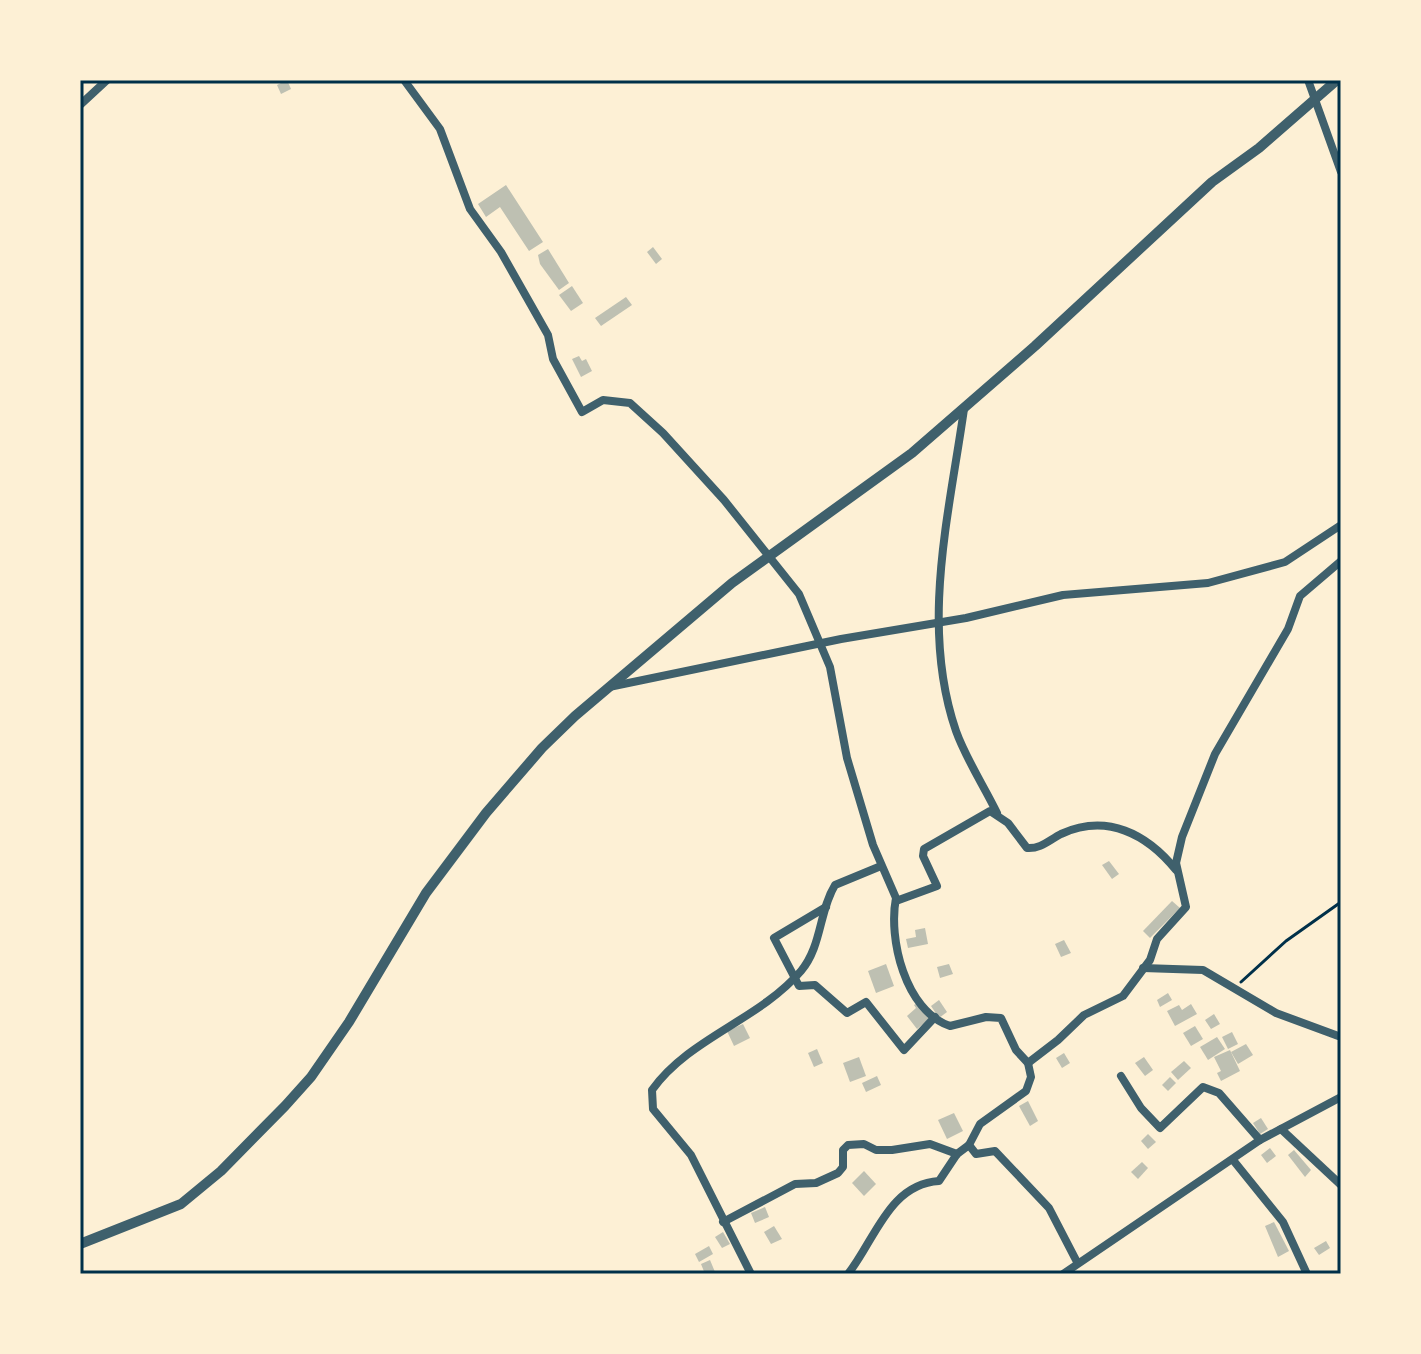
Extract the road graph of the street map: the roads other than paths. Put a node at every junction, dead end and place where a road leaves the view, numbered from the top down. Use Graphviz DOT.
graph roads {
  1 [pos="107,80"];
  2 [pos="404,80"];
  3 [pos="1308,80"];
  4 [pos="1337,80"];
  5 [pos="1314,100"];
  6 [pos="80,105"];
  7 [pos="1341,172"];
  8 [pos="964,409"];
  9 [pos="1341,525"];
  10 [pos="770,555"];
  11 [pos="1341,561"];
  12 [pos="937,623"];
  13 [pos="820,644"];
  14 [pos="608,687"];
  15 [pos="997,813"];
  16 [pos="881,866"];
  17 [pos="1176,870"];
  18 [pos="896,901"];
  19 [pos="827,907"];
  20 [pos="1143,968"];
  21 [pos="795,977"];
  22 [pos="935,1017"];
  23 [pos="1341,1037"];
  24 [pos="1028,1063"];
  25 [pos="1121,1076"];
  26 [pos="1341,1097"];
  27 [pos="1281,1129"];
  28 [pos="1260,1140"];
  29 [pos="969,1145"];
  30 [pos="957,1154"];
  31 [pos="1233,1160"];
  32 [pos="1341,1185"];
  33 [pos="723,1222"];
  34 [pos="80,1244"];
  35 [pos="1077,1262"];
  36 [pos="751,1274"];
  37 [pos="848,1274"];
  38 [pos="1063,1274"];
  39 [pos="1307,1274"];
  1 -- 6 [label="street"];
  2 -- 10 [label="street"];
  3 -- 5 [label="street"];
  4 -- 5 [label="street"];
  5 -- 7 [label="street"];
  5 -- 8 [label="street"];
  8 -- 10 [label="street"];
  8 -- 12 [label="street"];
  9 -- 12 [label="street"];
  10 -- 13 [label="street"];
  10 -- 14 [label="street"];
  11 -- 17 [label="street"];
  12 -- 13 [label="street"];
  12 -- 15 [label="street"];
  13 -- 14 [label="street"];
  13 -- 16 [label="street"];
  14 -- 34 [label="street"];
  15 -- 17 [label="street"];
  15 -- 18 [label="street"];
  16 -- 18 [label="street"];
  16 -- 19 [label="street"];
  17 -- 20 [label="street"];
  18 -- 22 [label="street"];
  19 -- 21 [label="street"];
  19 -- 21 [label="street"];
  20 -- 23 [label="street"];
  20 -- 24 [label="street"];
  21 -- 22 [label="street"];
  21 -- 33 [label="street"];
  22 -- 24 [label="street"];
  24 -- 29 [label="street"];
  25 -- 28 [label="street"];
  26 -- 27 [label="street"];
  27 -- 28 [label="street"];
  27 -- 32 [label="street"];
  28 -- 31 [label="street"];
  29 -- 30 [label="street"];
  29 -- 35 [label="street"];
  30 -- 33 [label="street"];
  30 -- 37 [label="street"];
  31 -- 35 [label="street"];
  31 -- 39 [label="street"];
  33 -- 36 [label="street"];
  35 -- 38 [label="street"];
}
